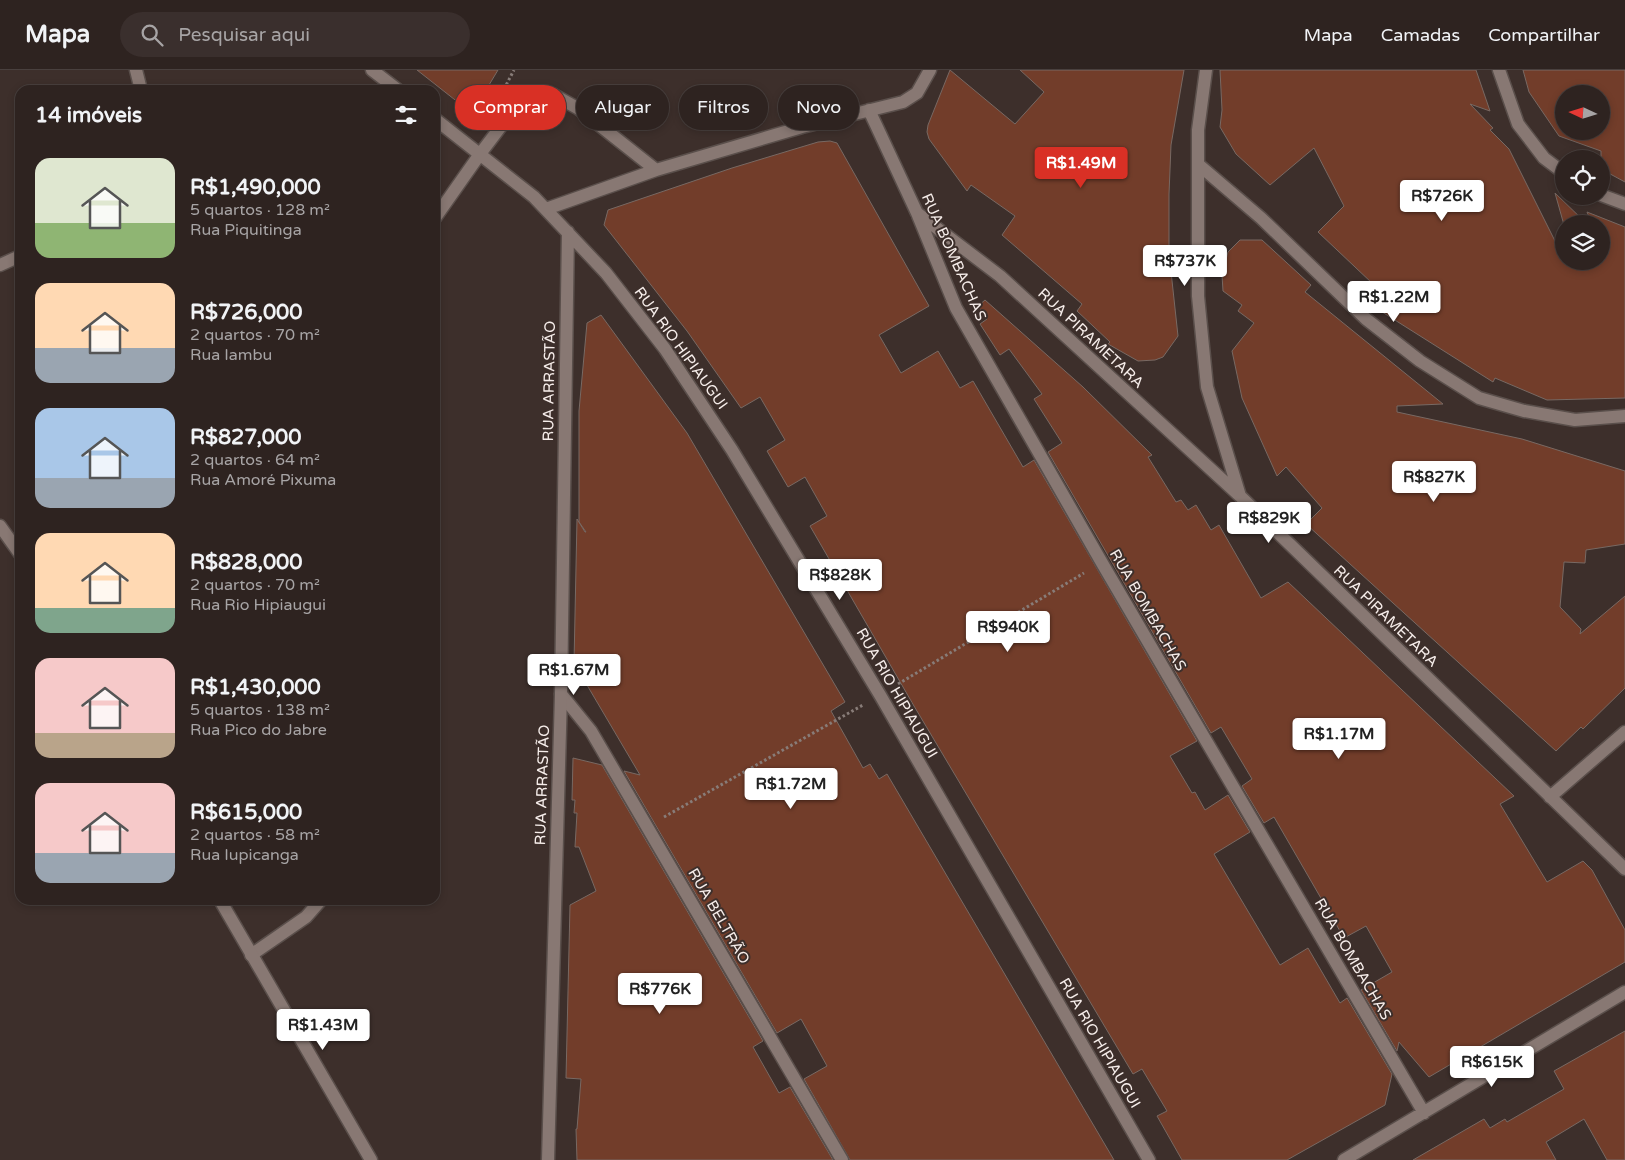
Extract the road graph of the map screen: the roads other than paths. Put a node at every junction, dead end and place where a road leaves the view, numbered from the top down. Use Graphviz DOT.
graph roads {
  1 [pos="136,70"];
  2 [pos="372,70"];
  3 [pos="930,70"];
  4 [pos="1206,70"];
  5 [pos="1499,70"];
  6 [pos="140,85"];
  7 [pos="392,85"];
  8 [pos="869,110"];
  9 [pos="440,123"];
  10 [pos="480,154"];
  11 [pos="1198,164"];
  12 [pos="1555,166"];
  13 [pos="656,170"];
  14 [pos="1610,198"];
  15 [pos="1625,204"];
  16 [pos="546,209"];
  17 [pos="440,211"];
  18 [pos="918,213"];
  19 [pos="568,232"];
  20 [pos="15,258"];
  21 [pos="0,265"];
  22 [pos="1625,416"];
  23 [pos="1240,496"];
  24 [pos="0,526"];
  25 [pos="15,547"];
  26 [pos="561,694"];
  27 [pos="1625,732"];
  28 [pos="1550,797"];
  29 [pos="1625,868"];
  30 [pos="223,905"];
  31 [pos="316,905"];
  32 [pos="251,955"];
  33 [pos="1625,992"];
  34 [pos="1424,1113"];
  35 [pos="371,1160"];
  36 [pos="548,1160"];
  37 [pos="842,1160"];
  38 [pos="1149,1160"];
  39 [pos="1344,1160"];
  1 -- 6 [label="street"];
  2 -- 7 [label="street"];
  3 -- 8 [label="street"];
  4 -- 11 [label="street"];
  5 -- 12 [label="street"];
  8 -- 13 [label="street"];
  8 -- 18 [label="street, RUA BOMBACHAS"];
  9 -- 10 [label="street, RUA RIO HIPIAUGUI"];
  10 -- 13 [label="street"];
  10 -- 16 [label="street, RUA RIO HIPIAUGUI"];
  10 -- 17 [label="street"];
  11 -- 22 [label="street"];
  11 -- 23 [label="street"];
  13 -- 16 [label="street"];
  14 -- 15 [label="street"];
  16 -- 19 [label="street, RUA RIO HIPIAUGUI"];
  18 -- 23 [label="street, RUA PIRAMETARA"];
  18 -- 34 [label="street, RUA BOMBACHAS"];
  19 -- 26 [label="street, RUA ARRASTÃO"];
  19 -- 38 [label="street, RUA RIO HIPIAUGUI"];
  20 -- 21 [label="street"];
  23 -- 28 [label="street, RUA PIRAMETARA"];
  24 -- 25 [label="street"];
  26 -- 36 [label="street, RUA ARRASTÃO"];
  26 -- 37 [label="street, RUA BELTRÃO"];
  27 -- 28 [label="street"];
  28 -- 29 [label="street, RUA PIRAMETARA"];
  30 -- 32 [label="street"];
  31 -- 32 [label="street"];
  32 -- 35 [label="street"];
  33 -- 34 [label="street"];
  34 -- 39 [label="street"];
}
